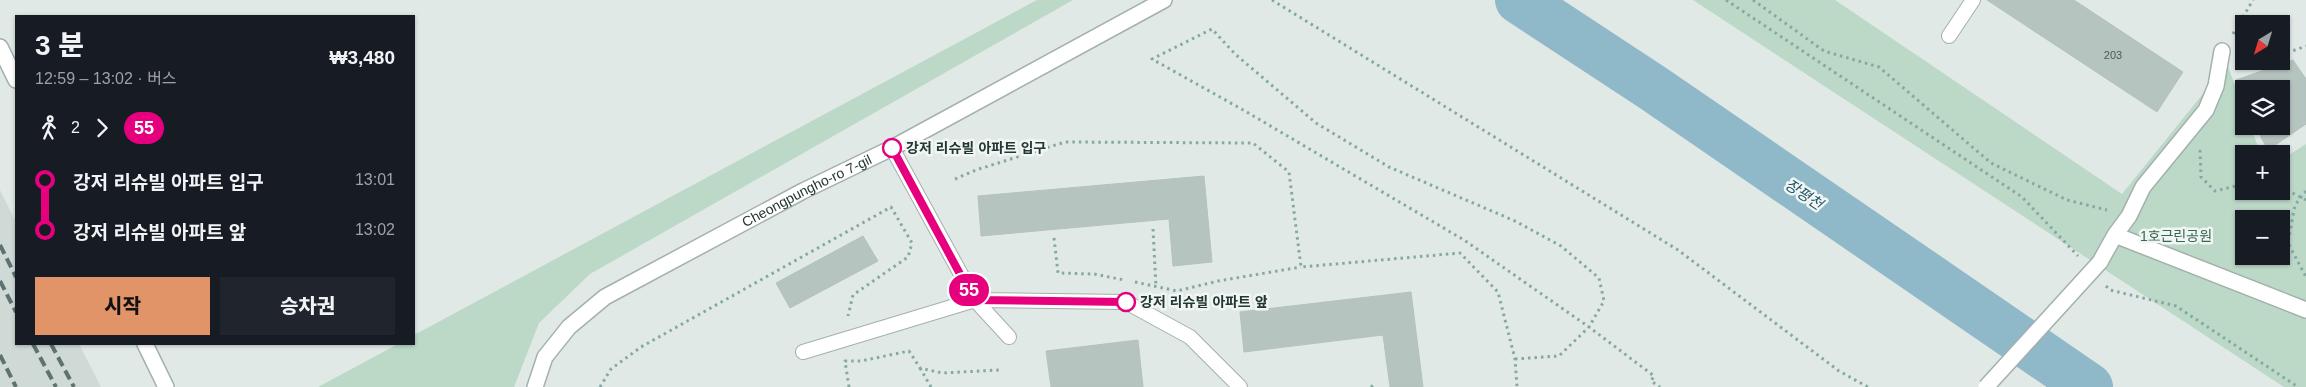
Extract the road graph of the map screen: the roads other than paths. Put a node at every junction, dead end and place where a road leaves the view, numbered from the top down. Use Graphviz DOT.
graph roads {
  1 [pos="1164,0"];
  2 [pos="1973,0"];
  3 [pos="1949,36"];
  4 [pos="0,47"];
  5 [pos="2222,51"];
  6 [pos="15,78"];
  7 [pos="892,148"];
  8 [pos="2115,235"];
  9 [pos="974,300"];
  10 [pos="2306,310"];
  11 [pos="1009,337"];
  12 [pos="145,345"];
  13 [pos="803,352"];
  14 [pos="166,387"];
  15 [pos="535,387"];
  16 [pos="1240,387"];
  17 [pos="1986,387"];
  1 -- 7 [label="street, Cheongpungho-ro 7-gil"];
  2 -- 3 [label="lane"];
  4 -- 6 [label="street"];
  5 -- 8 [label="street"];
  7 -- 9 [label="lane"];
  7 -- 15 [label="street, Cheongpungho-ro 7-gil"];
  8 -- 10 [label="street"];
  8 -- 17 [label="street, bridge"];
  9 -- 11 [label="lane"];
  9 -- 13 [label="lane"];
  9 -- 16 [label="lane"];
  12 -- 14 [label="street"];
}
